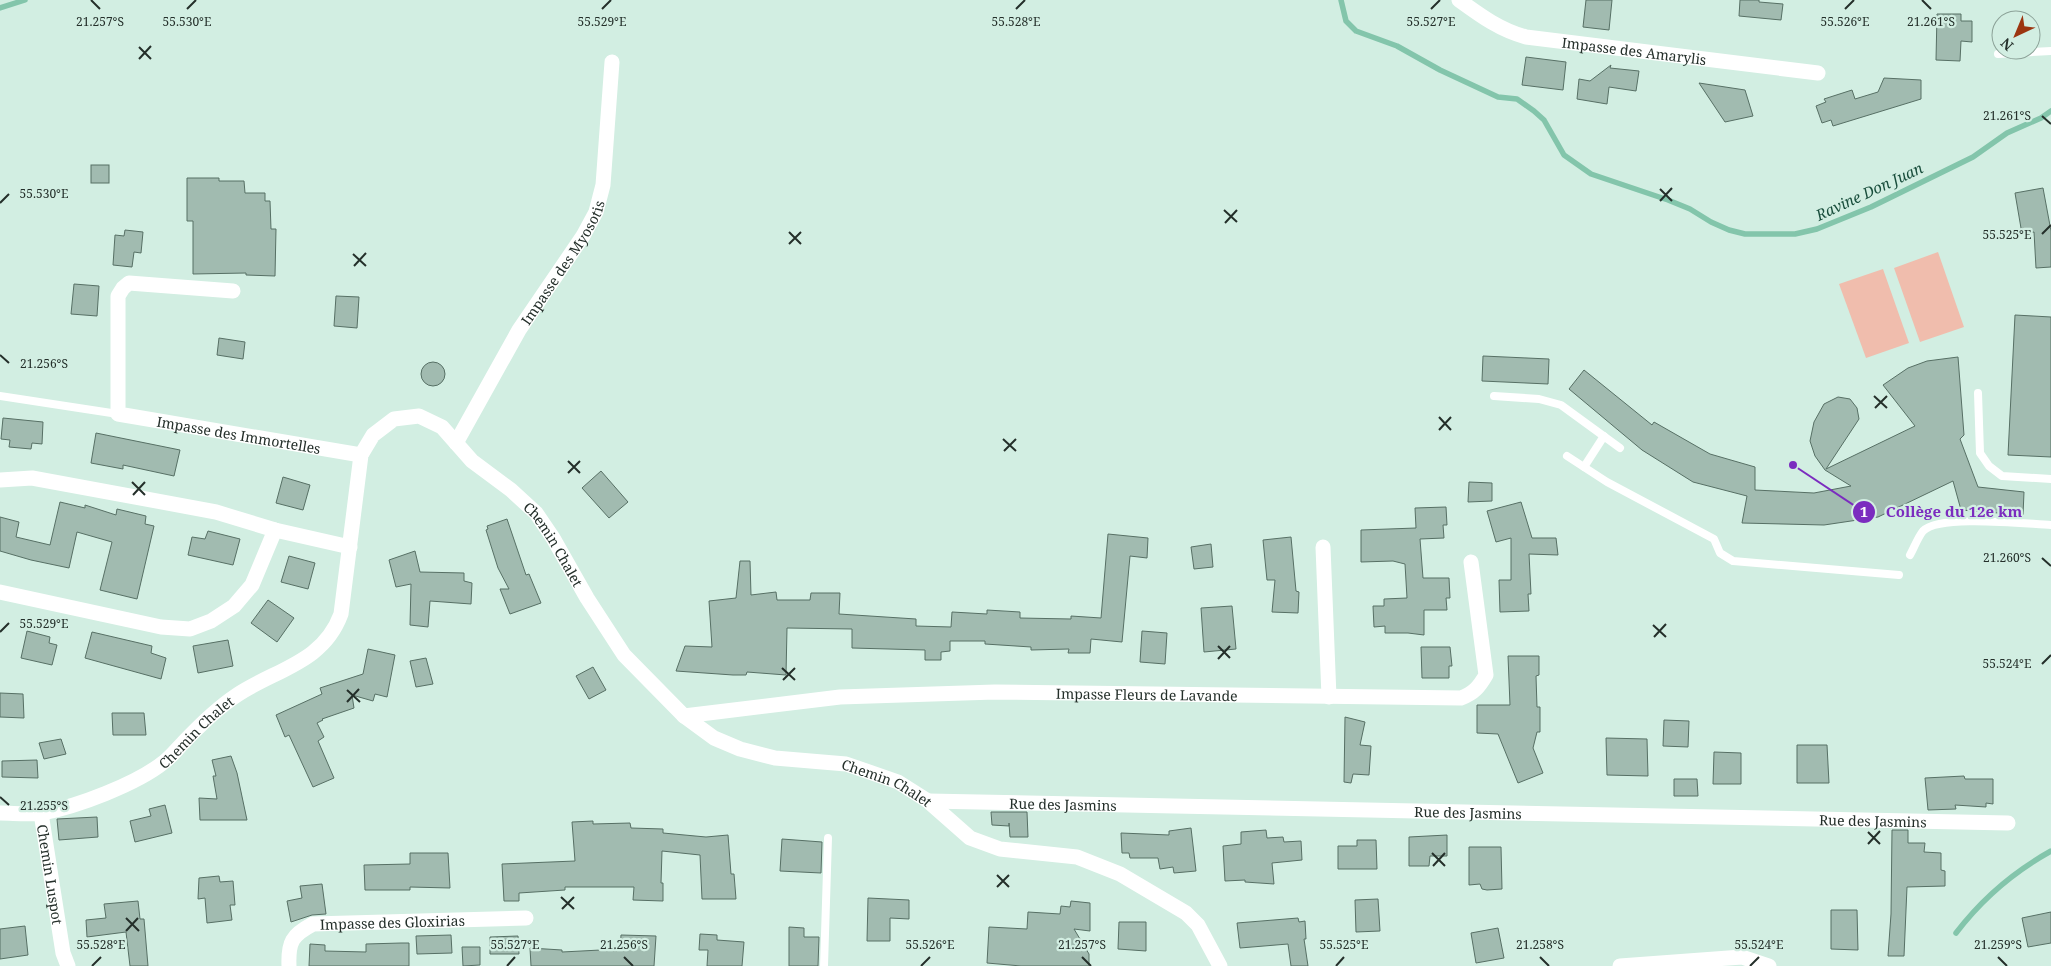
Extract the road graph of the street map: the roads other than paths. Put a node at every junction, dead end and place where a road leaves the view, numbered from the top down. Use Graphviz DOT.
graph roads {
  1 [pos="1459,0"];
  2 [pos="612,62"];
  3 [pos="1818,72"];
  4 [pos="233,291"];
  5 [pos="1978,393"];
  6 [pos="0,396"];
  7 [pos="1494,396"];
  8 [pos="118,414"];
  9 [pos="1604,436"];
  10 [pos="456,443"];
  11 [pos="1620,448"];
  12 [pos="361,456"];
  13 [pos="1567,456"];
  14 [pos="1584,467"];
  15 [pos="2051,479"];
  16 [pos="0,480"];
  17 [pos="2051,525"];
  18 [pos="275,530"];
  19 [pos="350,547"];
  20 [pos="1323,547"];
  21 [pos="1910,555"];
  22 [pos="1471,562"];
  23 [pos="1899,575"];
  24 [pos="0,592"];
  25 [pos="1329,697"];
  26 [pos="684,716"];
  27 [pos="928,801"];
  28 [pos="0,813"];
  29 [pos="41,813"];
  30 [pos="2008,823"];
  31 [pos="828,838"];
  32 [pos="526,918"];
  33 [pos="68,966"];
  34 [pos="289,966"];
  35 [pos="824,966"];
  36 [pos="1220,966"];
  37 [pos="1620,966"];
  38 [pos="1769,966"];
  1 -- 3 [label="street, Impasse des Amarylis"];
  2 -- 10 [label="street, Impasse des Myosotis"];
  4 -- 8 [label="street"];
  5 -- 15 [label="lane"];
  6 -- 8 [label="lane, Impasse des Immortelles"];
  7 -- 9 [label="lane"];
  8 -- 12 [label="street, Impasse des Immortelles"];
  9 -- 11 [label="lane"];
  9 -- 14 [label="lane"];
  10 -- 12 [label="street, Chemin Chalet"];
  10 -- 26 [label="street, Chemin Chalet"];
  12 -- 19 [label="street, Chemin Chalet"];
  13 -- 14 [label="lane"];
  14 -- 23 [label="lane"];
  16 -- 18 [label="street"];
  17 -- 21 [label="lane"];
  18 -- 19 [label="street"];
  18 -- 24 [label="street"];
  19 -- 29 [label="street, Chemin Chalet"];
  20 -- 25 [label="street"];
  22 -- 25 [label="street, Impasse Fleurs de Lavande"];
  25 -- 26 [label="street, Impasse Fleurs de Lavande"];
  26 -- 27 [label="street, Chemin Chalet"];
  27 -- 30 [label="street, Rue des Jasmins"];
  27 -- 36 [label="street, Chemin Chalet"];
  28 -- 29 [label="street, Chemin Chalet"];
  29 -- 33 [label="street, Chemin Luspot"];
  31 -- 35 [label="lane"];
  32 -- 34 [label="street, Impasse des Gloxirias"];
  37 -- 38 [label="street"];
}
